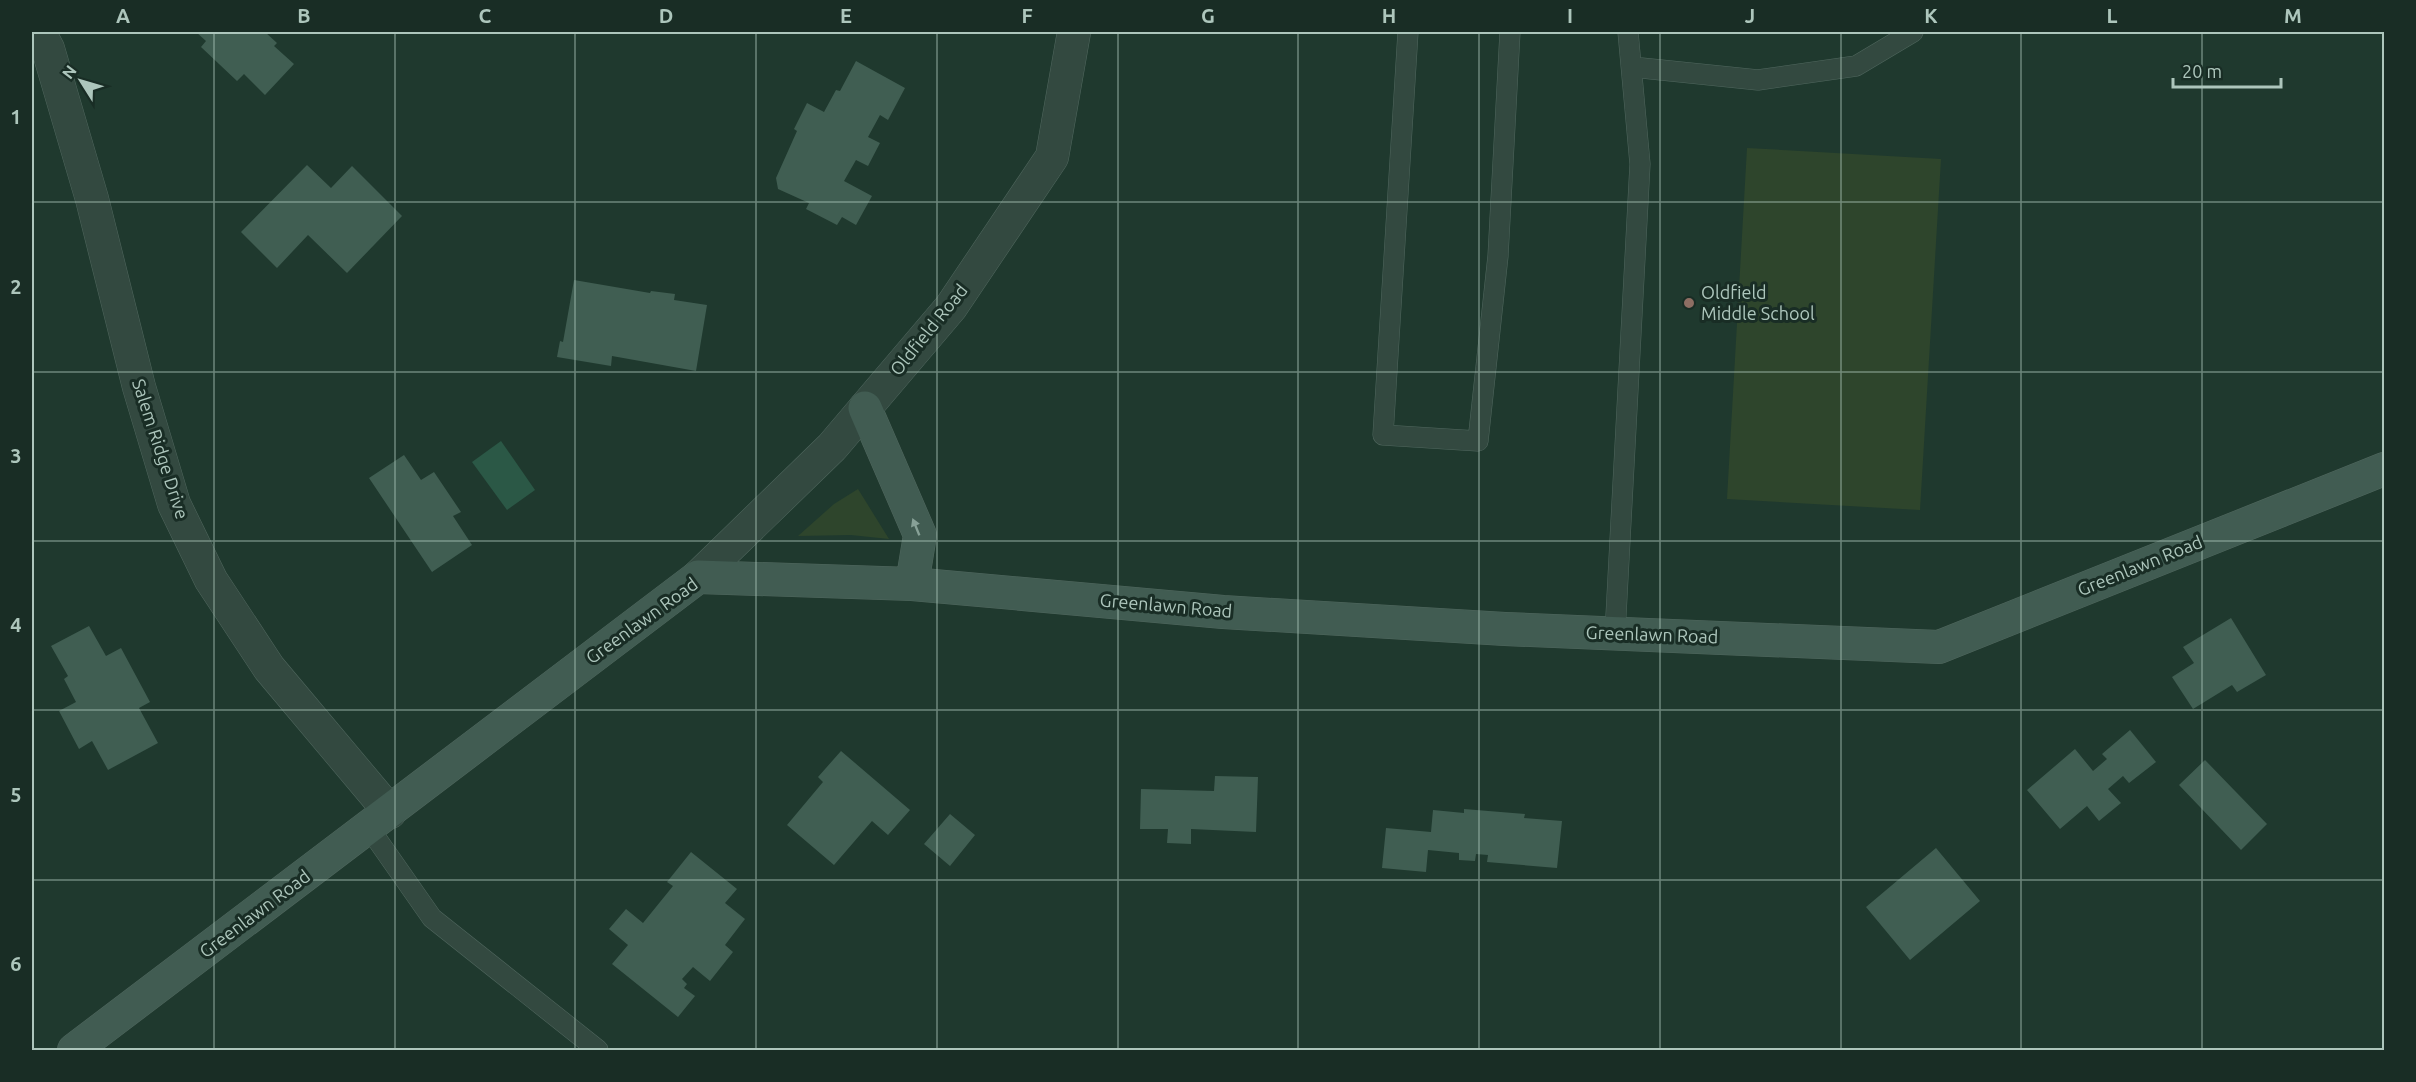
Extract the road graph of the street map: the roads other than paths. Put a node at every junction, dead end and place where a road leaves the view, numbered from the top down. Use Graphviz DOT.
graph roads {
  1 [pos="39,32"];
  2 [pos="1074,32"];
  3 [pos="1408,32"];
  4 [pos="1510,32"];
  5 [pos="1628,32"];
  6 [pos="1912,32"];
  7 [pos="1632,67"];
  8 [pos="865,408"];
  9 [pos="2385,469"];
  10 [pos="698,577"];
  11 [pos="912,584"];
  12 [pos="1615,634"];
  13 [pos="379,820"];
  14 [pos="74,1050"];
  15 [pos="598,1050"];
  1 -- 13 [label="street, Salem Ridge Drive"];
  2 -- 8 [label="street, Oldfield Road"];
  3 -- 4 [label="lane"];
  5 -- 7 [label="lane"];
  6 -- 7 [label="lane"];
  7 -- 12 [label="lane"];
  8 -- 10 [label="street, Oldfield Road"];
  11 -- 8 [label="main road, one-way"];
  9 -- 12 [label="main road, Greenlawn Road"];
  10 -- 11 [label="main road, Greenlawn Road"];
  10 -- 13 [label="main road, Greenlawn Road"];
  11 -- 12 [label="main road, Greenlawn Road"];
  13 -- 14 [label="main road, Greenlawn Road"];
  13 -- 15 [label="lane"];
}
